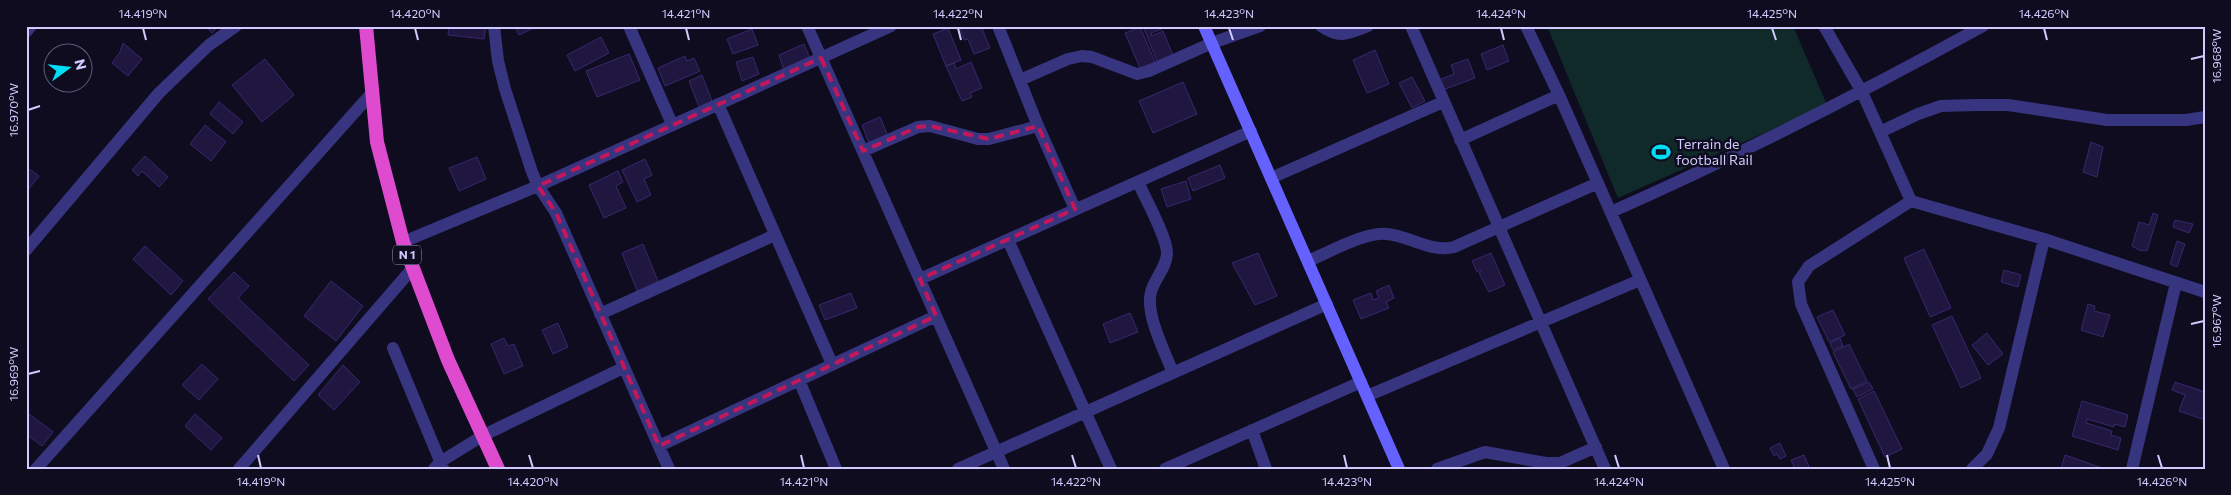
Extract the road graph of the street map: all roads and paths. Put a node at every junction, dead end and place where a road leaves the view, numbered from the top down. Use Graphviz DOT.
graph roads {
  1 [pos="32,26"];
  2 [pos="236,26"];
  3 [pos="366,26"];
  4 [pos="494,26"];
  5 [pos="629,26"];
  6 [pos="807,26"];
  7 [pos="891,26"];
  8 [pos="998,26"];
  9 [pos="1204,26"];
  10 [pos="1260,26"];
  11 [pos="1321,26"];
  12 [pos="1368,26"];
  13 [pos="1411,26"];
  14 [pos="1526,26"];
  15 [pos="1824,26"];
  16 [pos="1983,26"];
  17 [pos="26,32"];
  18 [pos="1212,43"];
  19 [pos="821,58"];
  20 [pos="1020,80"];
  21 [pos="1862,92"];
  22 [pos="371,94"];
  23 [pos="1559,95"];
  24 [pos="1443,102"];
  25 [pos="718,104"];
  26 [pos="2205,117"];
  27 [pos="672,124"];
  28 [pos="1038,126"];
  29 [pos="1251,131"];
  30 [pos="1880,132"];
  31 [pos="1460,140"];
  32 [pos="863,152"];
  33 [pos="1271,178"];
  34 [pos="1138,182"];
  35 [pos="1598,183"];
  36 [pos="538,186"];
  37 [pos="1911,201"];
  38 [pos="1074,209"];
  39 [pos="1611,212"];
  40 [pos="1499,226"];
  41 [pos="775,235"];
  42 [pos="2044,239"];
  43 [pos="1008,240"];
  44 [pos="403,242"];
  45 [pos="26,250"];
  46 [pos="1308,261"];
  47 [pos="412,269"];
  48 [pos="920,279"];
  49 [pos="1640,280"];
  50 [pos="2176,283"];
  51 [pos="2205,292"];
  52 [pos="1327,304"];
  53 [pos="600,314"];
  54 [pos="936,316"];
  55 [pos="1541,322"];
  56 [pos="393,348"];
  57 [pos="832,364"];
  58 [pos="623,368"];
  59 [pos="1173,373"];
  60 [pos="798,380"];
  61 [pos="1361,382"];
  62 [pos="1367,396"];
  63 [pos="1084,412"];
  64 [pos="1252,430"];
  65 [pos="484,435"];
  66 [pos="659,446"];
  67 [pos="1596,447"];
  68 [pos="997,452"];
  69 [pos="439,467"];
  70 [pos="36,469"];
  71 [pos="239,469"];
  72 [pos="498,469"];
  73 [pos="669,469"];
  74 [pos="836,469"];
  75 [pos="958,469"];
  76 [pos="1004,469"];
  77 [pos="1111,469"];
  78 [pos="1165,469"];
  79 [pos="1266,469"];
  80 [pos="1399,469"];
  81 [pos="1436,469"];
  82 [pos="1606,469"];
  83 [pos="1724,469"];
  84 [pos="1874,469"];
  85 [pos="1972,469"];
  86 [pos="2132,469"];
  1 -- 17 [label="street"];
  2 -- 45 [label="street"];
  3 -- 22 [label="highway, N 1"];
  4 -- 36 [label="street"];
  5 -- 27 [label="street"];
  6 -- 19 [label="street"];
  7 -- 19 [label="street"];
  8 -- 20 [label="street"];
  9 -- 18 [label="main road"];
  10 -- 18 [label="street"];
  11 -- 12 [label="street"];
  13 -- 24 [label="street"];
  14 -- 23 [label="street"];
  15 -- 21 [label="street"];
  16 -- 21 [label="street"];
  18 -- 20 [label="street"];
  18 -- 29 [label="main road"];
  19 -- 25 [label="street"];
  19 -- 32 [label="street"];
  20 -- 28 [label="street"];
  21 -- 30 [label="street"];
  21 -- 39 [label="street"];
  22 -- 44 [label="highway, N 1"];
  22 -- 70 [label="street"];
  23 -- 31 [label="street"];
  23 -- 35 [label="street"];
  24 -- 31 [label="street"];
  24 -- 33 [label="street"];
  25 -- 27 [label="street"];
  25 -- 41 [label="street"];
  26 -- 30 [label="street"];
  27 -- 36 [label="street"];
  28 -- 32 [label="street"];
  28 -- 38 [label="street"];
  29 -- 33 [label="main road"];
  29 -- 34 [label="street"];
  30 -- 37 [label="street"];
  31 -- 40 [label="street"];
  32 -- 48 [label="street"];
  33 -- 46 [label="main road"];
  34 -- 38 [label="street"];
  34 -- 59 [label="street"];
  35 -- 39 [label="street"];
  35 -- 40 [label="street"];
  36 -- 44 [label="street"];
  36 -- 53 [label="street"];
  37 -- 42 [label="street"];
  37 -- 84 [label="street"];
  38 -- 43 [label="street"];
  39 -- 49 [label="street"];
  40 -- 46 [label="street"];
  40 -- 55 [label="street"];
  41 -- 53 [label="street"];
  41 -- 57 [label="street"];
  42 -- 50 [label="street"];
  42 -- 85 [label="street"];
  43 -- 48 [label="street"];
  43 -- 63 [label="street"];
  44 -- 47 [label="highway, N 1"];
  46 -- 52 [label="main road"];
  47 -- 65 [label="highway, N 1"];
  47 -- 71 [label="street"];
  48 -- 54 [label="street"];
  49 -- 55 [label="street"];
  49 -- 83 [label="street"];
  50 -- 51 [label="street"];
  50 -- 86 [label="street"];
  52 -- 59 [label="street"];
  52 -- 61 [label="main road"];
  53 -- 58 [label="street"];
  54 -- 57 [label="street"];
  54 -- 68 [label="street"];
  55 -- 62 [label="street"];
  55 -- 67 [label="street"];
  56 -- 69 [label="street"];
  57 -- 60 [label="street"];
  58 -- 65 [label="street"];
  58 -- 66 [label="street"];
  59 -- 63 [label="street"];
  60 -- 66 [label="street"];
  60 -- 74 [label="street"];
  61 -- 62 [label="main road"];
  61 -- 64 [label="street"];
  62 -- 80 [label="main road"];
  63 -- 68 [label="street"];
  63 -- 77 [label="street"];
  64 -- 78 [label="street"];
  64 -- 79 [label="street"];
  65 -- 69 [label="street"];
  65 -- 72 [label="highway, N 1"];
  66 -- 73 [label="street"];
  67 -- 81 [label="street"];
  67 -- 82 [label="street"];
  68 -- 75 [label="street"];
  68 -- 76 [label="street"];
}
